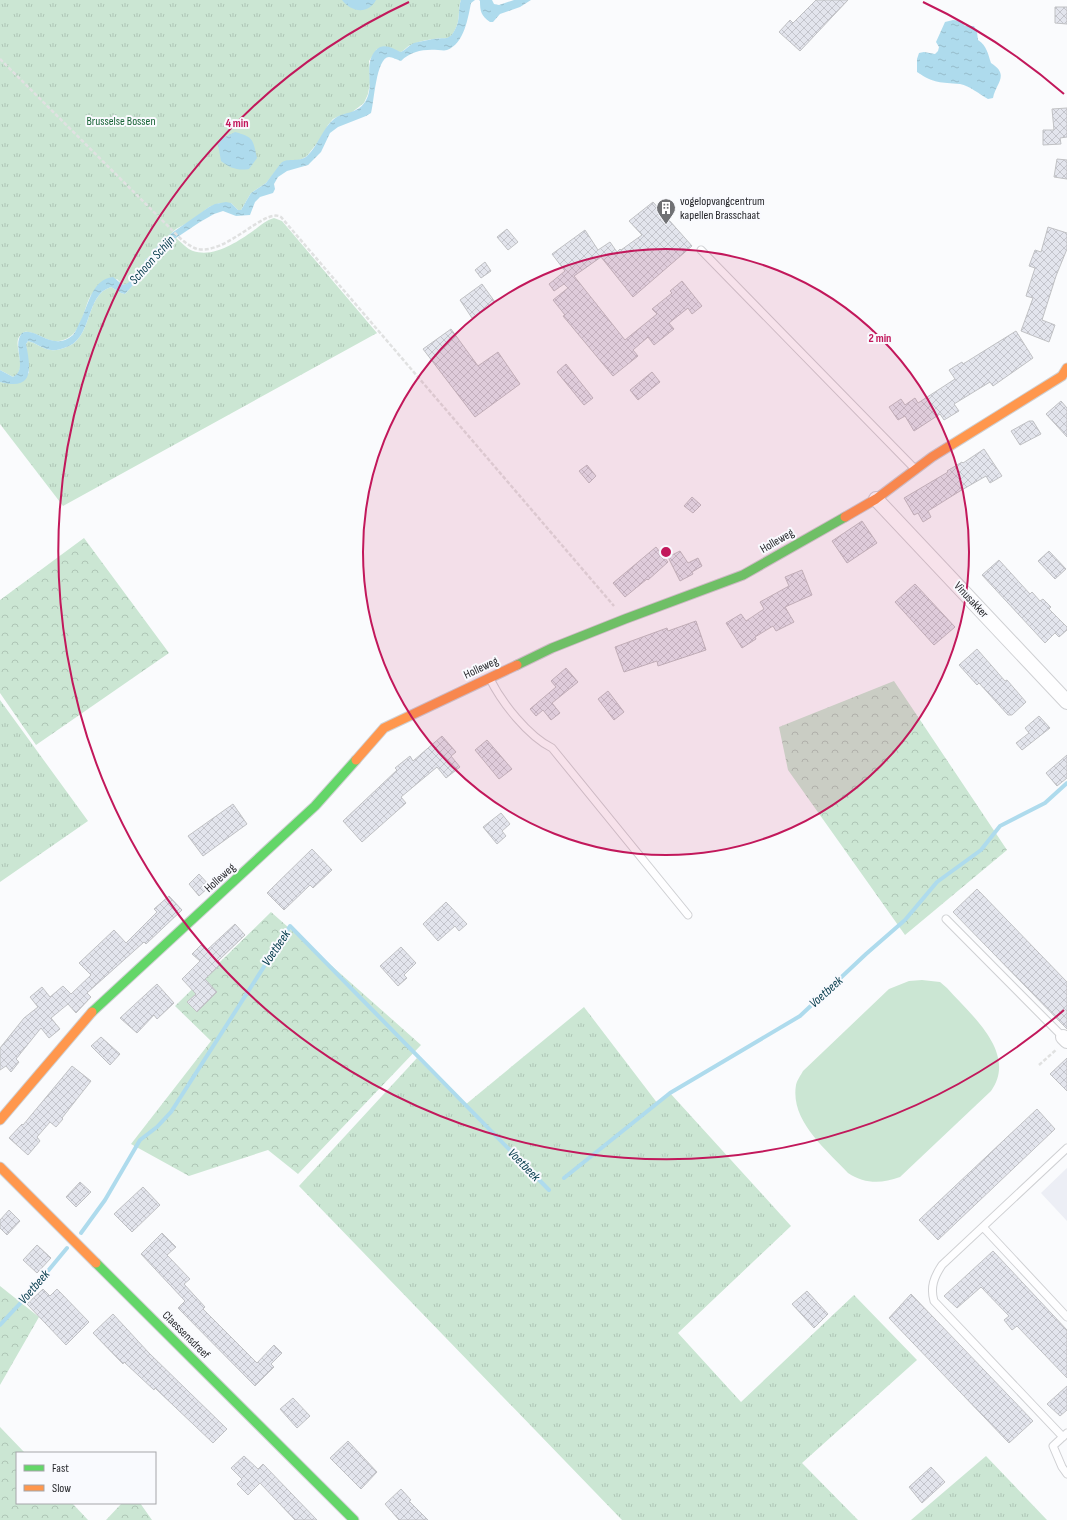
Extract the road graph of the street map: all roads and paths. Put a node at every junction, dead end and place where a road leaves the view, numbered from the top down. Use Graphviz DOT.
graph roads {
  1 [pos="0,59"];
  2 [pos="701,250"];
  3 [pos="1065,375"];
  4 [pos="915,470"];
  5 [pos="876,499"];
  6 [pos="625,619"];
  7 [pos="488,677"];
  8 [pos="1067,702"];
  9 [pos="688,915"];
  10 [pos="946,919"];
  11 [pos="1066,1040"];
  12 [pos="1039,1065"];
  13 [pos="0,1120"];
  14 [pos="1067,1148"];
  15 [pos="0,1167"];
  16 [pos="983,1227"];
  17 [pos="1067,1317"];
  18 [pos="1065,1435"];
  19 [pos="1067,1474"];
  20 [pos="354,1520"];
  1 -- 6 [label="path"];
  2 -- 4 [label="lane"];
  3 -- 4 [label="street, Holleweg"];
  4 -- 5 [label="street, Holleweg"];
  5 -- 6 [label="street, Holleweg"];
  5 -- 8 [label="street, Vinusakker"];
  6 -- 7 [label="street, Holleweg"];
  7 -- 9 [label="lane"];
  7 -- 13 [label="street, Holleweg"];
  10 -- 11 [label="lane"];
  11 -- 12 [label="path"];
  14 -- 16 [label="lane"];
  15 -- 20 [label="street, Claessensdreef"];
  16 -- 17 [label="lane"];
  16 -- 18 [label="lane"];
  18 -- 19 [label="lane"];
}
